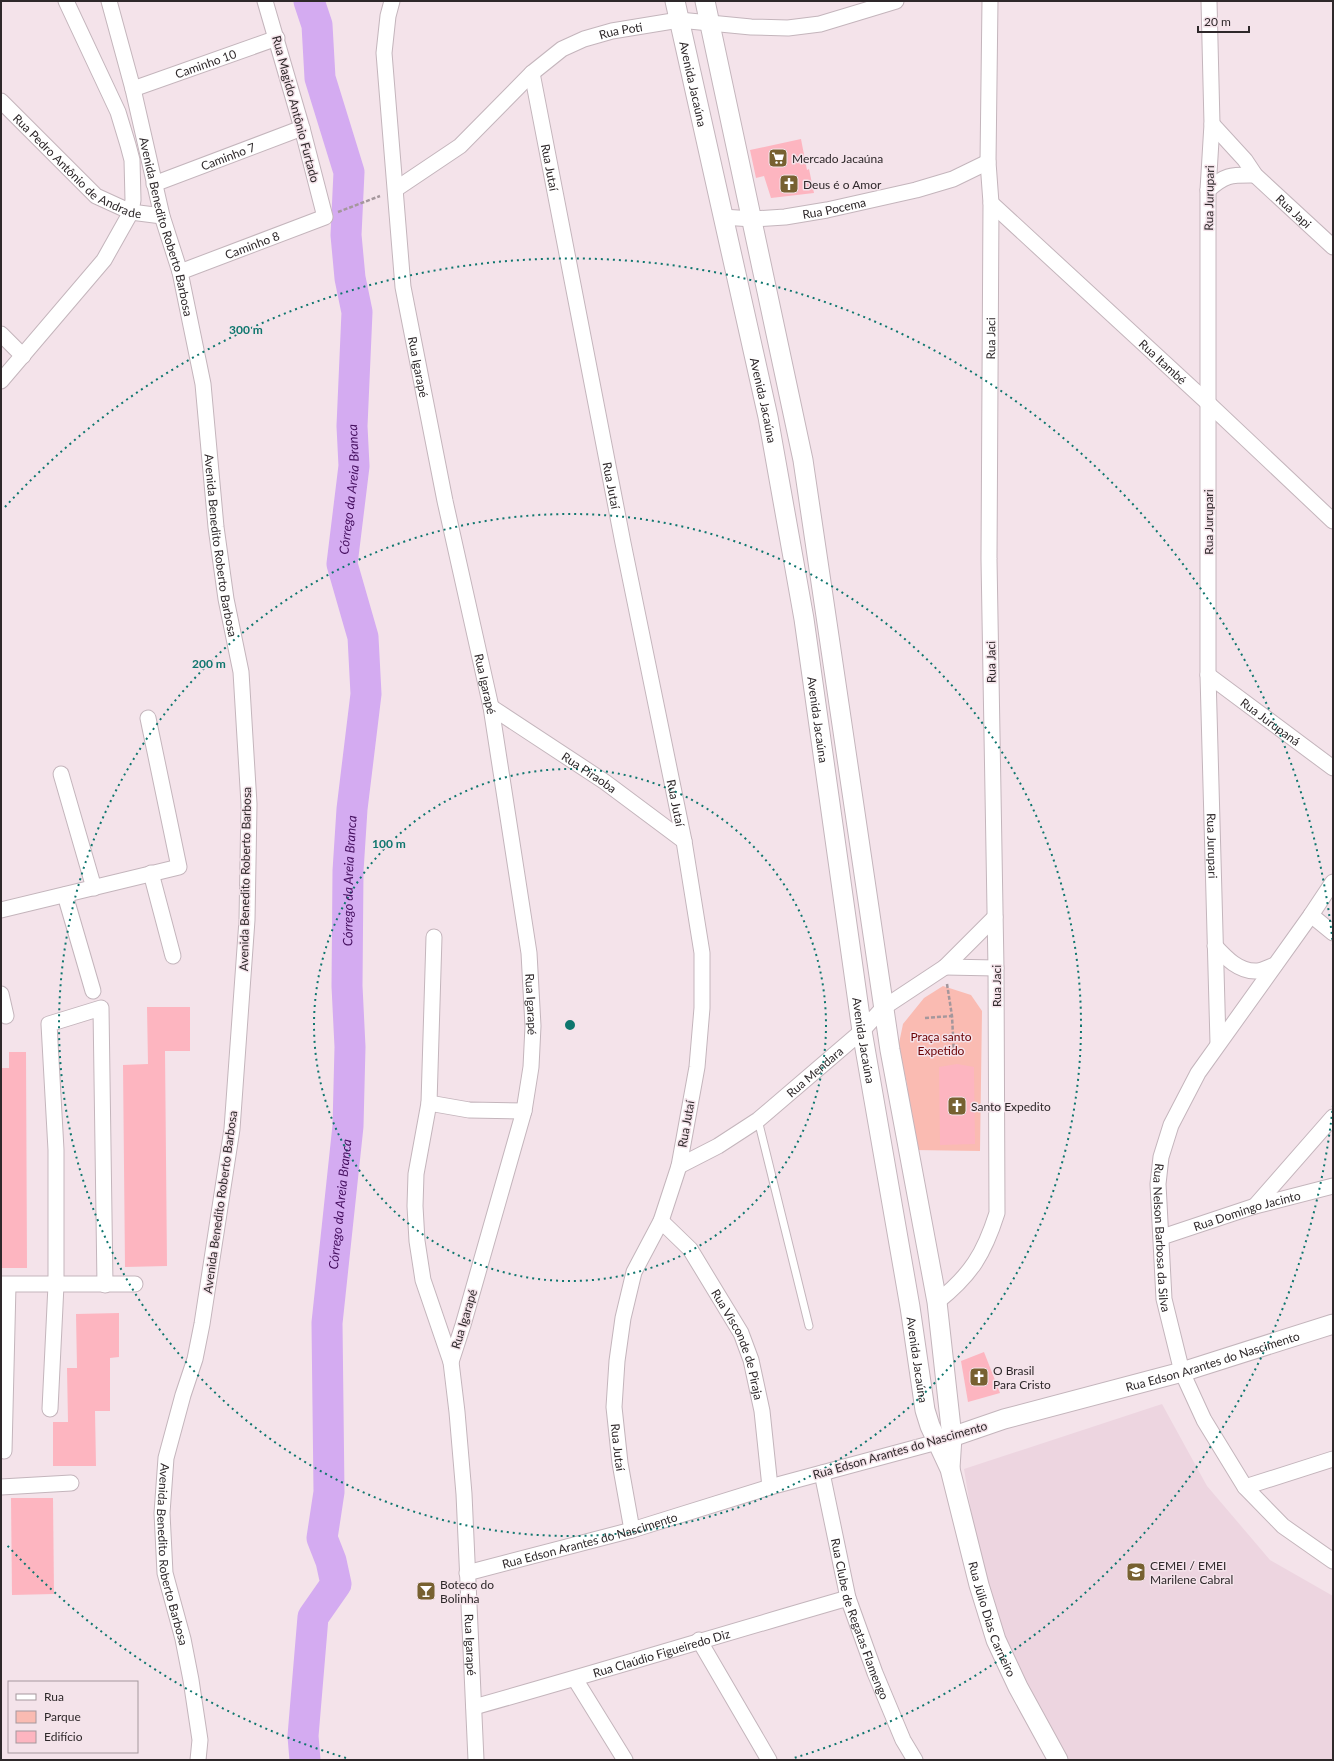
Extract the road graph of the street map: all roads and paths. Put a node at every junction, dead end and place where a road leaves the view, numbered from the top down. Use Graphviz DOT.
graph roads {
  1 [pos="66,1"];
  2 [pos="265,1"];
  3 [pos="392,1"];
  4 [pos="675,1"];
  5 [pos="705,1"];
  6 [pos="896,1"];
  7 [pos="990,1"];
  8 [pos="1210,1"];
  9 [pos="114,2"];
  10 [pos="679,20"];
  11 [pos="710,24"];
  12 [pos="277,38"];
  13 [pos="532,73"];
  14 [pos="133,89"];
  15 [pos="1,101"];
  16 [pos="1212,124"];
  17 [pos="302,128"];
  18 [pos="988,162"];
  19 [pos="1255,175"];
  20 [pos="154,184"];
  21 [pos="396,189"];
  22 [pos="1208,190"];
  23 [pos="992,203"];
  24 [pos="362,205"];
  25 [pos="131,212"];
  26 [pos="328,215"];
  27 [pos="162,216"];
  28 [pos="722,217"];
  29 [pos="753,219"];
  30 [pos="1333,247"];
  31 [pos="180,272"];
  32 [pos="1,334"];
  33 [pos="23,356"];
  34 [pos="1,381"];
  35 [pos="1208,402"];
  36 [pos="1333,521"];
  37 [pos="1208,675"];
  38 [pos="491,707"];
  39 [pos="148,718"];
  40 [pos="1333,768"];
  41 [pos="61,774"];
  42 [pos="684,841"];
  43 [pos="151,873"];
  44 [pos="1333,882"];
  45 [pos="94,888"];
  46 [pos="65,895"];
  47 [pos="1,910"];
  48 [pos="1311,915"];
  49 [pos="995,917"];
  50 [pos="1333,933"];
  51 [pos="434,937"];
  52 [pos="1215,946"];
  53 [pos="173,956"];
  54 [pos="1275,965"];
  55 [pos="945,968"];
  56 [pos="996,968"];
  57 [pos="93,991"];
  58 [pos="1,994"];
  59 [pos="883,1008"];
  60 [pos="6,1016"];
  61 [pos="952,1016"];
  62 [pos="925,1018"];
  63 [pos="862,1030"];
  64 [pos="1218,1043"];
  65 [pos="954,1055"];
  66 [pos="429,1103"];
  67 [pos="524,1111"];
  68 [pos="1333,1118"];
  69 [pos="758,1120"];
  70 [pos="679,1166"];
  71 [pos="1333,1186"];
  72 [pos="1255,1206"];
  73 [pos="661,1221"];
  74 [pos="1162,1237"];
  75 [pos="135,1284"];
  76 [pos="4,1285"];
  77 [pos="56,1285"];
  78 [pos="104,1285"];
  79 [pos="937,1302"];
  80 [pos="1333,1324"];
  81 [pos="809,1326"];
  82 [pos="451,1362"];
  83 [pos="1182,1372"];
  84 [pos="50,1409"];
  85 [pos="945,1439"];
  86 [pos="4,1451"];
  87 [pos="1333,1459"];
  88 [pos="822,1472"];
  89 [pos="71,1483"];
  90 [pos="1,1487"];
  91 [pos="770,1487"];
  92 [pos="1245,1487"];
  93 [pos="632,1530"];
  94 [pos="1333,1561"];
  95 [pos="467,1573"];
  96 [pos="848,1598"];
  97 [pos="699,1640"];
  98 [pos="575,1679"];
  99 [pos="474,1707"];
  100 [pos="1054,1759"];
  101 [pos="198,1760"];
  102 [pos="476,1760"];
  103 [pos="625,1760"];
  104 [pos="769,1760"];
  105 [pos="915,1760"];
  1 -- 25 [label="street, Avenida Benedito Roberto Barbosa"];
  2 -- 12 [label="street, Rua Magido Antônio Furtado"];
  3 -- 21 [label="street, Rua Igarapé"];
  4 -- 10 [label="street, Avenida Jacaúna"];
  5 -- 11 [label="street, Avenida Jacaúna"];
  6 -- 11 [label="street, Rua Poti"];
  7 -- 18 [label="street, Rua Jaci"];
  8 -- 16 [label="street, Rua Jurupari"];
  9 -- 14 [label="street, Avenida Benedito Roberto Barbosa"];
  10 -- 11 [label="street, Rua Poti"];
  10 -- 13 [label="street, Rua Poti"];
  10 -- 28 [label="street, Avenida Jacaúna"];
  11 -- 29 [label="street, Avenida Jacaúna"];
  12 -- 14 [label="street, Caminho 10"];
  12 -- 17 [label="street, Rua Magido Antônio Furtado"];
  13 -- 21 [label="street, Rua Poti"];
  13 -- 42 [label="street, Rua Jutaí"];
  14 -- 20 [label="street, Avenida Benedito Roberto Barbosa"];
  15 -- 25 [label="street, Rua Pedro Antônio de Andrade"];
  16 -- 19 [label="street, Rua Japi"];
  16 -- 22 [label="street, Rua Jurupari"];
  17 -- 20 [label="street, Caminho 7"];
  17 -- 26 [label="street, Rua Magido Antônio Furtado"];
  18 -- 23 [label="street, Rua Jaci"];
  18 -- 29 [label="street, Rua Pocema"];
  19 -- 22 [label="street"];
  19 -- 30 [label="street, Rua Japi"];
  20 -- 27 [label="street, Avenida Benedito Roberto Barbosa"];
  21 -- 38 [label="street, Rua Igarapé"];
  22 -- 35 [label="street, Rua Jurupari"];
  23 -- 35 [label="street, Rua Itambé"];
  23 -- 49 [label="street, Rua Jaci"];
  24 -- 26 [label="path"];
  25 -- 27 [label="street, Rua Pedro Antônio de Andrade"];
  25 -- 33 [label="street, Avenida Benedito Roberto Barbosa"];
  26 -- 31 [label="street, Caminho 8"];
  27 -- 31 [label="street, Avenida Benedito Roberto Barbosa"];
  28 -- 29 [label="street, Rua Pocema"];
  28 -- 63 [label="street, Avenida Jacaúna"];
  29 -- 59 [label="street, Avenida Jacaúna"];
  31 -- 101 [label="street, Avenida Benedito Roberto Barbosa"];
  32 -- 33 [label="street"];
  33 -- 34 [label="street, Avenida Benedito Roberto Barbosa"];
  35 -- 36 [label="street, Rua Itambé"];
  35 -- 37 [label="street, Rua Jurupari"];
  37 -- 40 [label="street, Rua Jurupaná"];
  37 -- 52 [label="street, Rua Jurupari"];
  38 -- 42 [label="street, Rua Piraoba"];
  38 -- 67 [label="street, Rua Igarapé"];
  39 -- 43 [label="street"];
  41 -- 45 [label="street"];
  42 -- 70 [label="street, Rua Jutaí"];
  43 -- 45 [label="street"];
  43 -- 53 [label="street"];
  44 -- 48 [label="street, Rua Nelson Barbosa da Silva"];
  45 -- 46 [label="street"];
  46 -- 47 [label="street"];
  46 -- 57 [label="street"];
  48 -- 50 [label="street"];
  48 -- 54 [label="street, Rua Nelson Barbosa da Silva"];
  49 -- 55 [label="street, Rua Mendara"];
  49 -- 56 [label="street, Rua Jaci"];
  51 -- 66 [label="street, Rua Igarapé"];
  52 -- 54 [label="street"];
  52 -- 64 [label="street, Rua Jurupari"];
  54 -- 64 [label="street, Rua Nelson Barbosa da Silva"];
  55 -- 56 [label="street"];
  55 -- 59 [label="street, Rua Mendara"];
  55 -- 61 [label="path"];
  56 -- 79 [label="street, Rua Jaci"];
  58 -- 60 [label="street"];
  59 -- 63 [label="street, Rua Mendara"];
  59 -- 79 [label="street, Avenida Jacaúna"];
  61 -- 62 [label="path"];
  61 -- 65 [label="path"];
  63 -- 69 [label="street, Rua Mendara"];
  63 -- 85 [label="street, Avenida Jacaúna"];
  64 -- 74 [label="street, Rua Nelson Barbosa da Silva"];
  66 -- 67 [label="street"];
  66 -- 82 [label="street, Rua Igarapé"];
  67 -- 82 [label="street, Rua Igarapé"];
  68 -- 72 [label="street"];
  69 -- 70 [label="street, Rua Mendara"];
  69 -- 81 [label="lane"];
  70 -- 73 [label="street, Rua Jutaí"];
  71 -- 72 [label="street, Rua Domingo Jacinto"];
  72 -- 74 [label="street, Rua Domingo Jacinto"];
  73 -- 91 [label="street, Rua Visconde de Piraja"];
  73 -- 93 [label="street, Rua Jutaí"];
  74 -- 83 [label="street, Rua Nelson Barbosa da Silva"];
  75 -- 78 [label="street"];
  76 -- 77 [label="street"];
  76 -- 86 [label="street"];
  77 -- 78 [label="street"];
  77 -- 78 [label="street"];
  77 -- 84 [label="street"];
  79 -- 85 [label="street, Avenida Jacaúna"];
  80 -- 83 [label="street, Rua Edson Arantes do Nascimento"];
  82 -- 95 [label="street, Rua Igarapé"];
  83 -- 85 [label="street, Rua Edson Arantes do Nascimento"];
  83 -- 92 [label="street, Rua Nelson Barbosa da Silva"];
  85 -- 88 [label="street, Rua Edson Arantes do Nascimento"];
  85 -- 100 [label="street, Rua Jülio Dias Carneiro"];
  87 -- 92 [label="street"];
  88 -- 91 [label="street, Rua Edson Arantes do Nascimento"];
  88 -- 96 [label="street, Rua Clube de Regatas Flamengo"];
  89 -- 90 [label="street"];
  91 -- 93 [label="street, Rua Edson Arantes do Nascimento"];
  92 -- 94 [label="street, Rua Nelson Barbosa da Silva"];
  93 -- 95 [label="street, Rua Edson Arantes do Nascimento"];
  95 -- 99 [label="street, Rua Igarapé"];
  96 -- 97 [label="street, Rua Claúdio Figueiredo Diz"];
  96 -- 105 [label="street, Rua Clube de Regatas Flamengo"];
  97 -- 98 [label="street, Rua Claúdio Figueiredo Diz"];
  97 -- 104 [label="street"];
  98 -- 99 [label="street, Rua Claúdio Figueiredo Diz"];
  98 -- 103 [label="street"];
  99 -- 102 [label="street, Rua Igarapé"];
}
